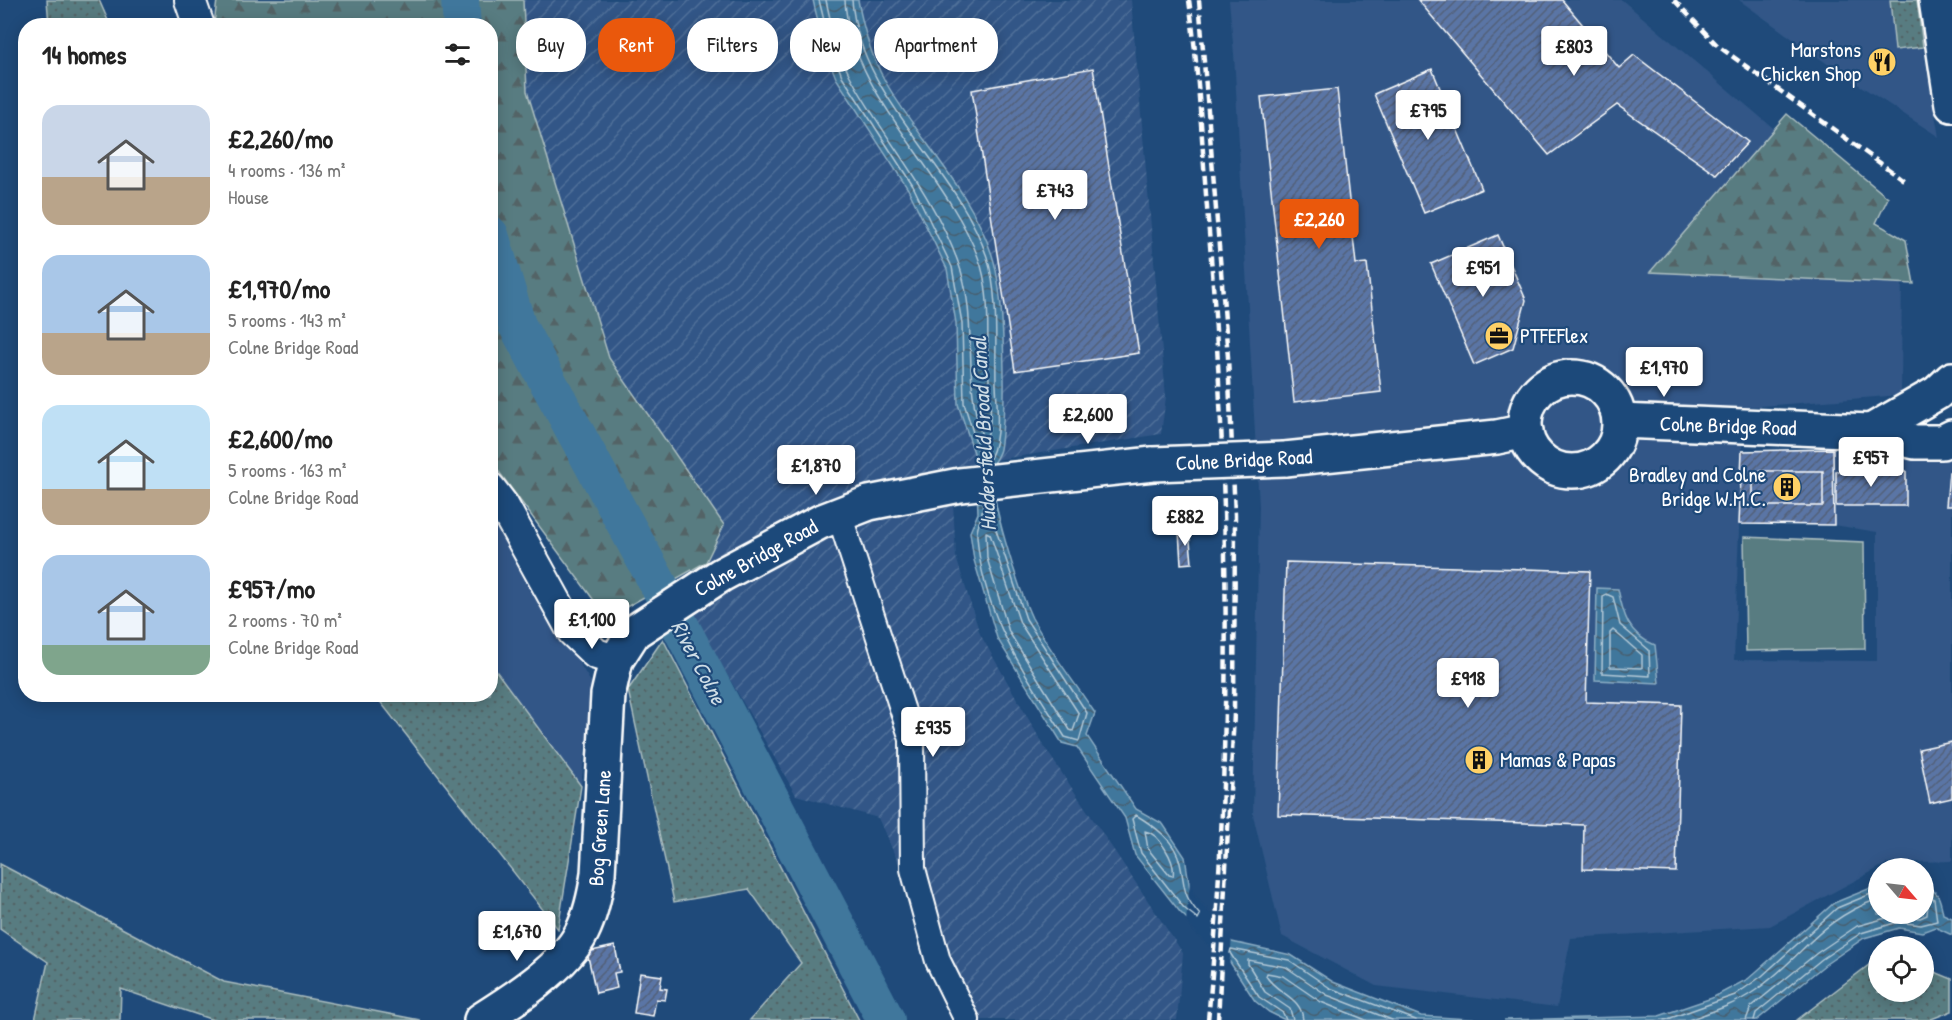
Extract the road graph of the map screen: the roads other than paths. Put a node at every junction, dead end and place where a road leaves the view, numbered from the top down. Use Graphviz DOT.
graph roads {
  1 [pos="190,0"];
  2 [pos="1936,0"];
  3 [pos="196,18"];
  4 [pos="1952,105"];
  5 [pos="1952,379"];
  6 [pos="1620,422"];
  7 [pos="1952,422"];
  8 [pos="1526,431"];
  9 [pos="1871,431"];
  10 [pos="1952,437"];
  11 [pos="498,498"];
  12 [pos="839,514"];
  13 [pos="616,660"];
  14 [pos="608,695"];
  15 [pos="481,1020"];
  16 [pos="967,1020"];
  1 -- 3 [label="street"];
  2 -- 4 [label="main road"];
  5 -- 9 [label="main road"];
  6 -- 8 [label="main road"];
  6 -- 8 [label="main road"];
  6 -- 9 [label="main road, Colne Bridge Road"];
  7 -- 9 [label="main road, Colne Bridge Road"];
  8 -- 12 [label="main road, Colne Bridge Road, bridge"];
  9 -- 10 [label="main road, Colne Bridge Road"];
  11 -- 13 [label="street"];
  12 -- 13 [label="main road, Colne Bridge Road"];
  12 -- 16 [label="street"];
  13 -- 14 [label="main road, Colne Bridge Road"];
  14 -- 15 [label="main road, Bog Green Lane"];
}
